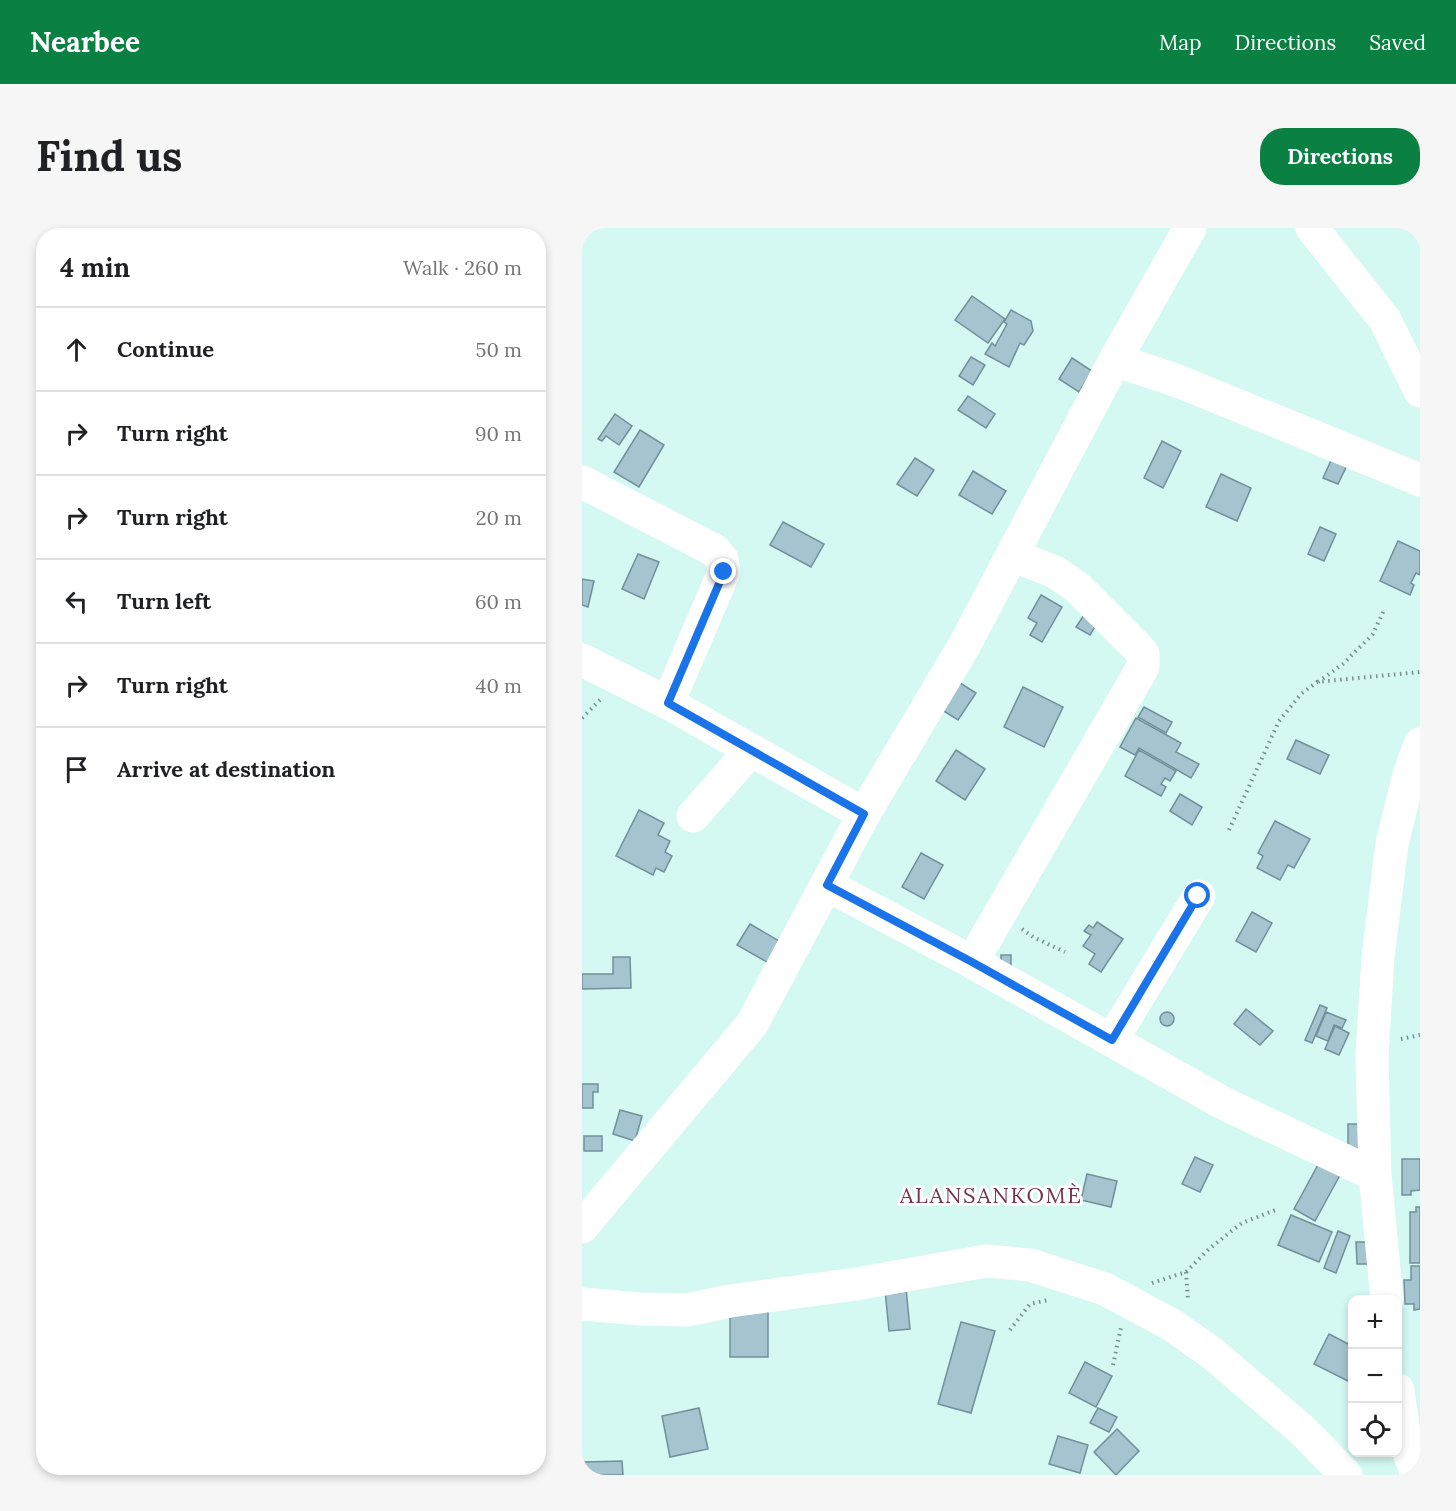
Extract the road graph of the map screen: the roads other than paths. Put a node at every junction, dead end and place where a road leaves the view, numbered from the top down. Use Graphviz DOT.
graph roads {
  1 [pos="1190,228"];
  2 [pos="1312,228"];
  3 [pos="1115,360"];
  4 [pos="1420,391"];
  5 [pos="1420,480"];
  6 [pos="582,482"];
  7 [pos="1012,555"];
  8 [pos="582,660"];
  9 [pos="668,703"];
  10 [pos="1420,744"];
  11 [pos="751,750"];
  12 [pos="864,814"];
  13 [pos="693,816"];
  14 [pos="827,885"];
  15 [pos="1198,896"];
  16 [pos="972,962"];
  17 [pos="1112,1040"];
  18 [pos="1375,1175"];
  19 [pos="582,1227"];
  20 [pos="1386,1295"];
  21 [pos="582,1304"];
  22 [pos="1400,1403"];
  23 [pos="1346,1475"];
  24 [pos="1417,1475"];
  1 -- 3 [label="street"];
  2 -- 4 [label="street"];
  3 -- 5 [label="street"];
  3 -- 7 [label="street"];
  6 -- 9 [label="street"];
  7 -- 12 [label="street"];
  7 -- 16 [label="street"];
  8 -- 9 [label="street"];
  9 -- 11 [label="street"];
  10 -- 18 [label="street"];
  11 -- 12 [label="street"];
  11 -- 13 [label="street"];
  12 -- 14 [label="street"];
  14 -- 16 [label="street"];
  14 -- 19 [label="street"];
  15 -- 17 [label="street"];
  16 -- 17 [label="street"];
  17 -- 18 [label="street"];
  18 -- 20 [label="street"];
  21 -- 23 [label="street"];
  22 -- 24 [label="street"];
}
